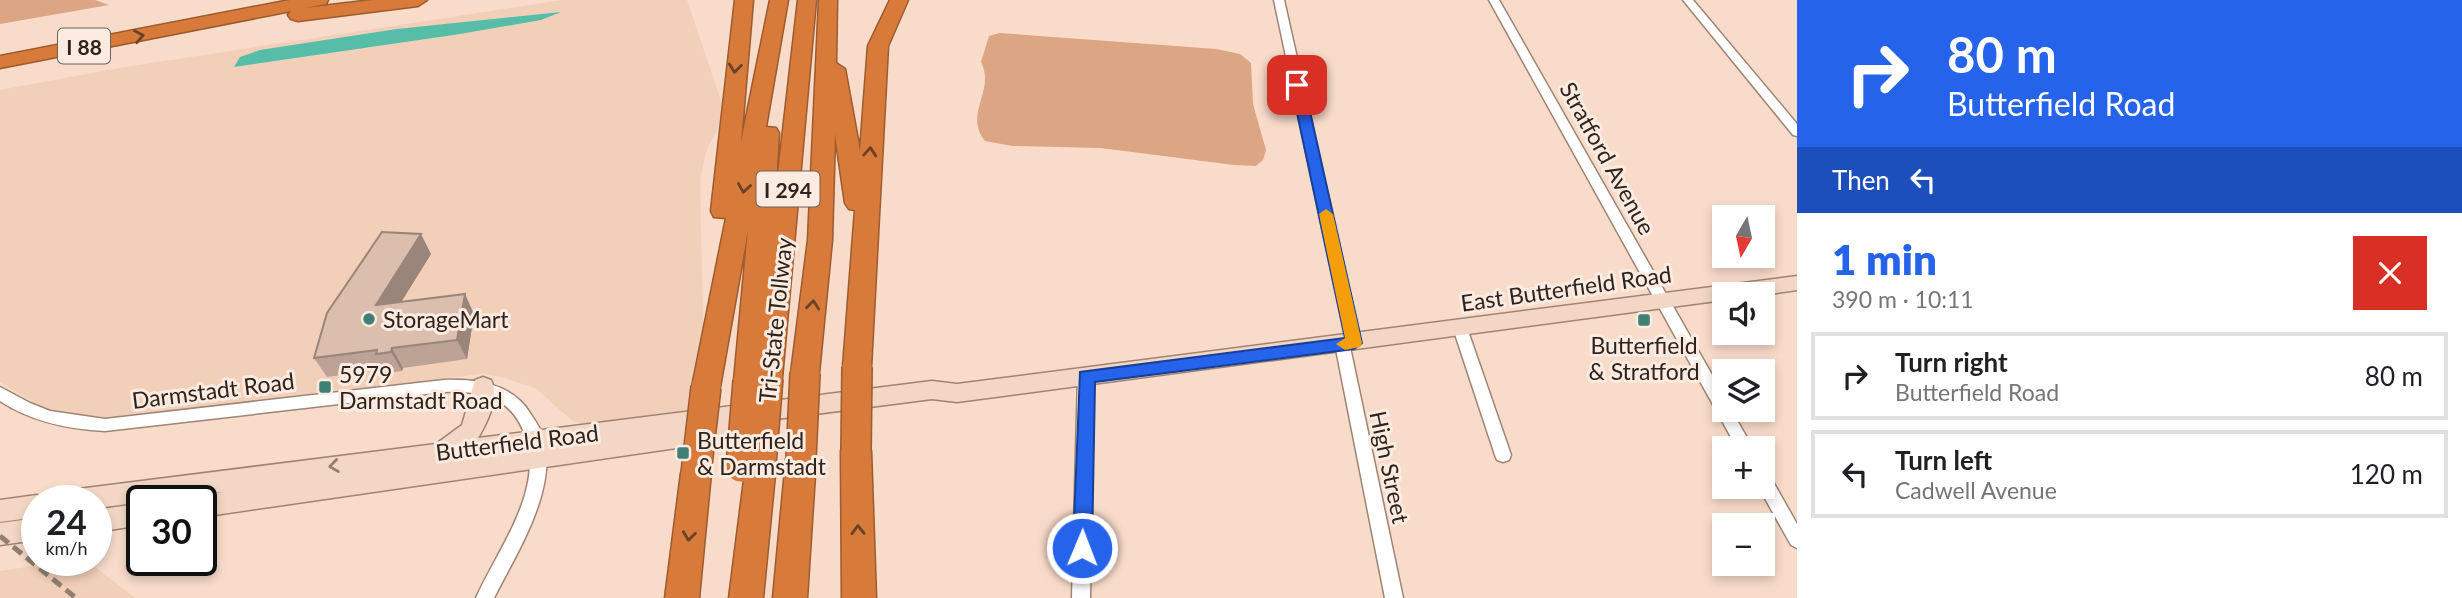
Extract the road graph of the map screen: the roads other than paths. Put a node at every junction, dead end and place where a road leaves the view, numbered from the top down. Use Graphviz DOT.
graph roads {
  1 [pos="233,0"];
  2 [pos="319,0"];
  3 [pos="418,0"];
  4 [pos="744,0"];
  5 [pos="779,0"];
  6 [pos="807,0"];
  7 [pos="828,0"];
  8 [pos="899,0"];
  9 [pos="1279,0"];
  10 [pos="1494,0"];
  11 [pos="1688,0"];
  12 [pos="826,29"];
  13 [pos="168,30"];
  14 [pos="772,34"];
  15 [pos="0,47"];
  16 [pos="0,62"];
  17 [pos="1797,132"];
  18 [pos="864,246"];
  19 [pos="1797,283"];
  20 [pos="1662,301"];
  21 [pos="1460,328"];
  22 [pos="1348,344"];
  23 [pos="857,366"];
  24 [pos="805,373"];
  25 [pos="1086,377"];
  26 [pos="758,380"];
  27 [pos="483,386"];
  28 [pos="706,387"];
  29 [pos="0,393"];
  30 [pos="1738,436"];
  31 [pos="539,449"];
  32 [pos="856,452"];
  33 [pos="429,453"];
  34 [pos="1503,455"];
  35 [pos="800,459"];
  36 [pos="696,473"];
  37 [pos="112,495"];
  38 [pos="1774,499"];
  39 [pos="217,503"];
  40 [pos="21,508"];
  41 [pos="0,511"];
  42 [pos="21,531"];
  43 [pos="0,534"];
  44 [pos="1797,540"];
  45 [pos="747,589"];
  46 [pos="485,598"];
  47 [pos="682,598"];
  48 [pos="790,598"];
  49 [pos="859,598"];
  50 [pos="1081,598"];
  51 [pos="1394,598"];
  1 -- 15 [label="highway, I 88"];
  2 -- 13 [label="highway, I 88"];
  3 -- 13 [label="highway"];
  4 -- 28 [label="highway, one-way"];
  5 -- 14 [label="highway"];
  6 -- 26 [label="highway, Tri-State Tollway / I 294"];
  7 -- 12 [label="highway, Tri-State Tollway / I 294"];
  18 -- 8 [label="highway, one-way"];
  9 -- 22 [label="street, High Street"];
  10 -- 20 [label="street, Stratford Avenue"];
  11 -- 17 [label="street"];
  12 -- 18 [label="highway"];
  24 -- 12 [label="highway, Tri-State Tollway / I 294, one-way"];
  16 -- 13 [label="highway, I 88, one-way"];
  14 -- 26 [label="highway"];
  14 -- 28 [label="highway, one-way"];
  18 -- 23 [label="highway"];
  19 -- 20 [label="main road, East Butterfield Road"];
  20 -- 21 [label="main road, East Butterfield Road"];
  20 -- 30 [label="street, Stratford Avenue"];
  21 -- 22 [label="main road, East Butterfield Road"];
  21 -- 34 [label="street"];
  22 -- 25 [label="main road, Butterfield Road"];
  22 -- 51 [label="street, High Street"];
  23 -- 32 [label="highway, bridge"];
  24 -- 35 [label="highway, Tri-State Tollway / I 294, bridge"];
  25 -- 31 [label="main road, Butterfield Road"];
  25 -- 50 [label="street"];
  26 -- 45 [label="highway, bridge"];
  27 -- 29 [label="street, Darmstadt Road"];
  27 -- 31 [label="street, Darmstadt Road"];
  27 -- 33 [label="main road"];
  28 -- 36 [label="highway, bridge"];
  31 -- 33 [label="main road, Butterfield Road"];
  31 -- 39 [label="main road, Butterfield Road"];
  31 -- 46 [label="street"];
  49 -- 32 [label="highway, one-way"];
  33 -- 37 [label="main road, Butterfield Road, one-way"];
  35 -- 48 [label="highway, Tri-State Tollway / I 294"];
  36 -- 47 [label="highway, one-way"];
  38 -- 44 [label="street"];
  40 -- 41 [label="main road"];
  42 -- 43 [label="main road"];
}
